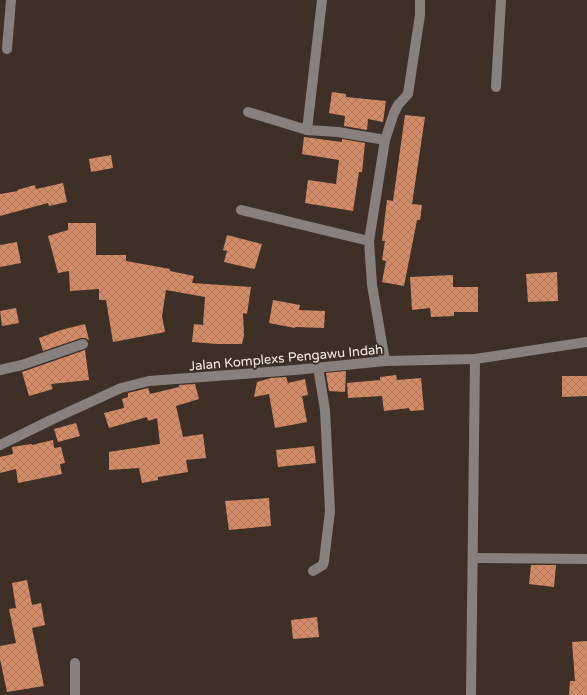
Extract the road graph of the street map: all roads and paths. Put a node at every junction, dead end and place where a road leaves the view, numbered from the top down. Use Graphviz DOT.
graph roads {
  1 [pos="10,0"];
  2 [pos="322,0"];
  3 [pos="420,0"];
  4 [pos="501,0"];
  5 [pos="7,49"];
  6 [pos="496,87"];
  7 [pos="248,112"];
  8 [pos="307,130"];
  9 [pos="385,140"];
  10 [pos="241,210"];
  11 [pos="369,241"];
  12 [pos="587,342"];
  13 [pos="83,344"];
  14 [pos="475,359"];
  15 [pos="385,361"];
  16 [pos="318,367"];
  17 [pos="0,370"];
  18 [pos="0,445"];
  19 [pos="473,558"];
  20 [pos="587,559"];
  21 [pos="313,571"];
  22 [pos="76,662"];
  23 [pos="75,695"];
  24 [pos="471,695"];
  1 -- 5 [label="street"];
  2 -- 8 [label="street"];
  3 -- 9 [label="street"];
  4 -- 6 [label="street"];
  7 -- 8 [label="street"];
  8 -- 9 [label="street"];
  9 -- 11 [label="street"];
  10 -- 11 [label="street"];
  11 -- 15 [label="street"];
  12 -- 14 [label="street, Jalan Komplexs Pengawu Indah"];
  13 -- 17 [label="street"];
  14 -- 15 [label="street, Jalan Komplexs Pengawu Indah"];
  14 -- 19 [label="street"];
  15 -- 16 [label="street, Jalan Komplexs Pengawu Indah"];
  16 -- 18 [label="street, Jalan Komplexs Pengawu Indah"];
  16 -- 21 [label="street"];
  19 -- 20 [label="street"];
  19 -- 24 [label="street"];
  22 -- 23 [label="street"];
}
